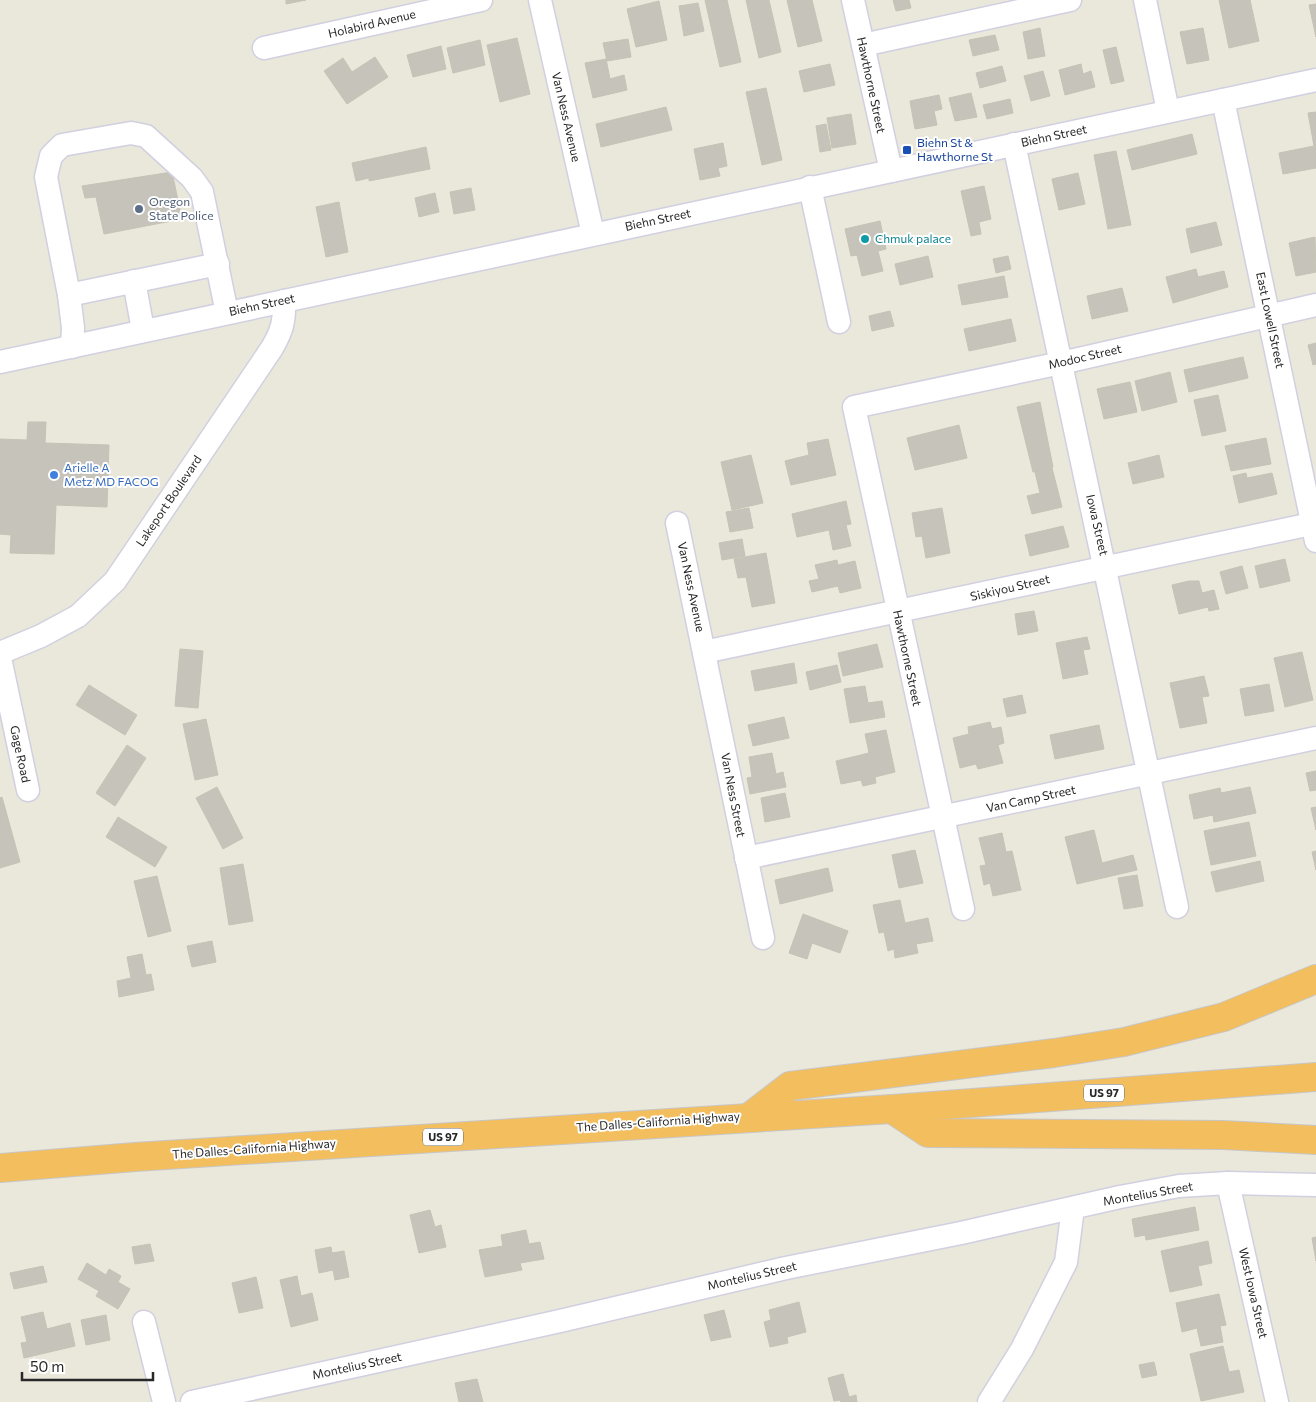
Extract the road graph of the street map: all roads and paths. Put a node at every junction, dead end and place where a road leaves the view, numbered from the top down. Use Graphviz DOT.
graph roads {
  1 [pos="481,0"];
  2 [pos="540,0"];
  3 [pos="853,0"];
  4 [pos="1070,0"];
  5 [pos="1145,0"];
  6 [pos="863,45"];
  7 [pos="264,48"];
  8 [pos="1316,80"];
  9 [pos="1223,100"];
  10 [pos="1168,111"];
  11 [pos="1014,144"];
  12 [pos="891,171"];
  13 [pos="810,187"];
  14 [pos="593,234"];
  15 [pos="218,264"];
  16 [pos="134,281"];
  17 [pos="69,295"];
  18 [pos="284,301"];
  19 [pos="1316,304"];
  20 [pos="227,313"];
  21 [pos="1269,314"];
  22 [pos="839,322"];
  23 [pos="143,330"];
  24 [pos="72,347"];
  25 [pos="0,362"];
  26 [pos="1061,363"];
  27 [pos="854,407"];
  28 [pos="677,522"];
  29 [pos="1315,530"];
  30 [pos="1106,566"];
  31 [pos="898,613"];
  32 [pos="704,652"];
  33 [pos="0,653"];
  34 [pos="0,658"];
  35 [pos="1316,738"];
  36 [pos="1148,774"];
  37 [pos="28,790"];
  38 [pos="942,819"];
  39 [pos="746,858"];
  40 [pos="1177,907"];
  41 [pos="963,909"];
  42 [pos="763,938"];
  43 [pos="1316,979"];
  44 [pos="1316,1077"];
  45 [pos="892,1109"];
  46 [pos="751,1116"];
  47 [pos="1316,1140"];
  48 [pos="0,1168"];
  49 [pos="1228,1183"];
  50 [pos="1316,1185"];
  51 [pos="1073,1208"];
  52 [pos="144,1322"];
  53 [pos="164,1402"];
  54 [pos="192,1402"];
  55 [pos="989,1402"];
  56 [pos="1277,1402"];
  1 -- 7 [label="street, Holabird Avenue"];
  2 -- 14 [label="street, Van Ness Avenue"];
  3 -- 6 [label="street, Hawthorne Street"];
  4 -- 6 [label="street"];
  5 -- 10 [label="street"];
  6 -- 12 [label="street, Hawthorne Street"];
  8 -- 9 [label="street, Biehn Street"];
  9 -- 10 [label="street, Biehn Street"];
  9 -- 21 [label="street, East Lowell Street"];
  10 -- 11 [label="street, Biehn Street"];
  11 -- 12 [label="street, Biehn Street"];
  11 -- 26 [label="street, Iowa Street"];
  12 -- 13 [label="street, Biehn Street"];
  13 -- 14 [label="street, Biehn Street"];
  13 -- 22 [label="street"];
  14 -- 18 [label="street, Biehn Street"];
  15 -- 16 [label="street"];
  15 -- 17 [label="street"];
  15 -- 20 [label="street"];
  16 -- 17 [label="street"];
  16 -- 23 [label="street"];
  17 -- 24 [label="street"];
  18 -- 20 [label="street, Biehn Street"];
  18 -- 33 [label="street, Lakeport Boulevard"];
  19 -- 21 [label="street, Modoc Street"];
  20 -- 23 [label="street, Biehn Street"];
  21 -- 26 [label="street, Modoc Street"];
  21 -- 29 [label="street, East Lowell Street"];
  23 -- 24 [label="street, Biehn Street"];
  24 -- 25 [label="street, Biehn Street"];
  26 -- 27 [label="street, Modoc Street"];
  26 -- 30 [label="street, Iowa Street"];
  27 -- 31 [label="street, Hawthorne Street"];
  28 -- 32 [label="street, Van Ness Avenue"];
  29 -- 30 [label="street, Siskiyou Street"];
  30 -- 31 [label="street, Siskiyou Street"];
  30 -- 36 [label="street, Iowa Street"];
  31 -- 32 [label="street, Siskiyou Street"];
  31 -- 38 [label="street, Hawthorne Street"];
  32 -- 39 [label="street, Van Ness Street"];
  34 -- 37 [label="street, Gage Road"];
  35 -- 36 [label="street, Van Camp Street"];
  36 -- 38 [label="street, Van Camp Street"];
  36 -- 40 [label="street, Iowa Street"];
  38 -- 39 [label="street, Van Camp Street"];
  38 -- 41 [label="street, Hawthorne Street"];
  39 -- 42 [label="street, Van Ness Street"];
  43 -- 46 [label="highway"];
  44 -- 45 [label="highway, The Dalles-California Highway / US 97"];
  45 -- 46 [label="highway, The Dalles-California Highway / US 97"];
  45 -- 47 [label="highway"];
  46 -- 48 [label="highway, The Dalles-California Highway / US 97"];
  49 -- 50 [label="street, Montelius Street"];
  49 -- 51 [label="street, Montelius Street"];
  49 -- 56 [label="street, West Iowa Street"];
  51 -- 54 [label="street, Montelius Street"];
  51 -- 55 [label="street"];
  52 -- 53 [label="street"];
}
